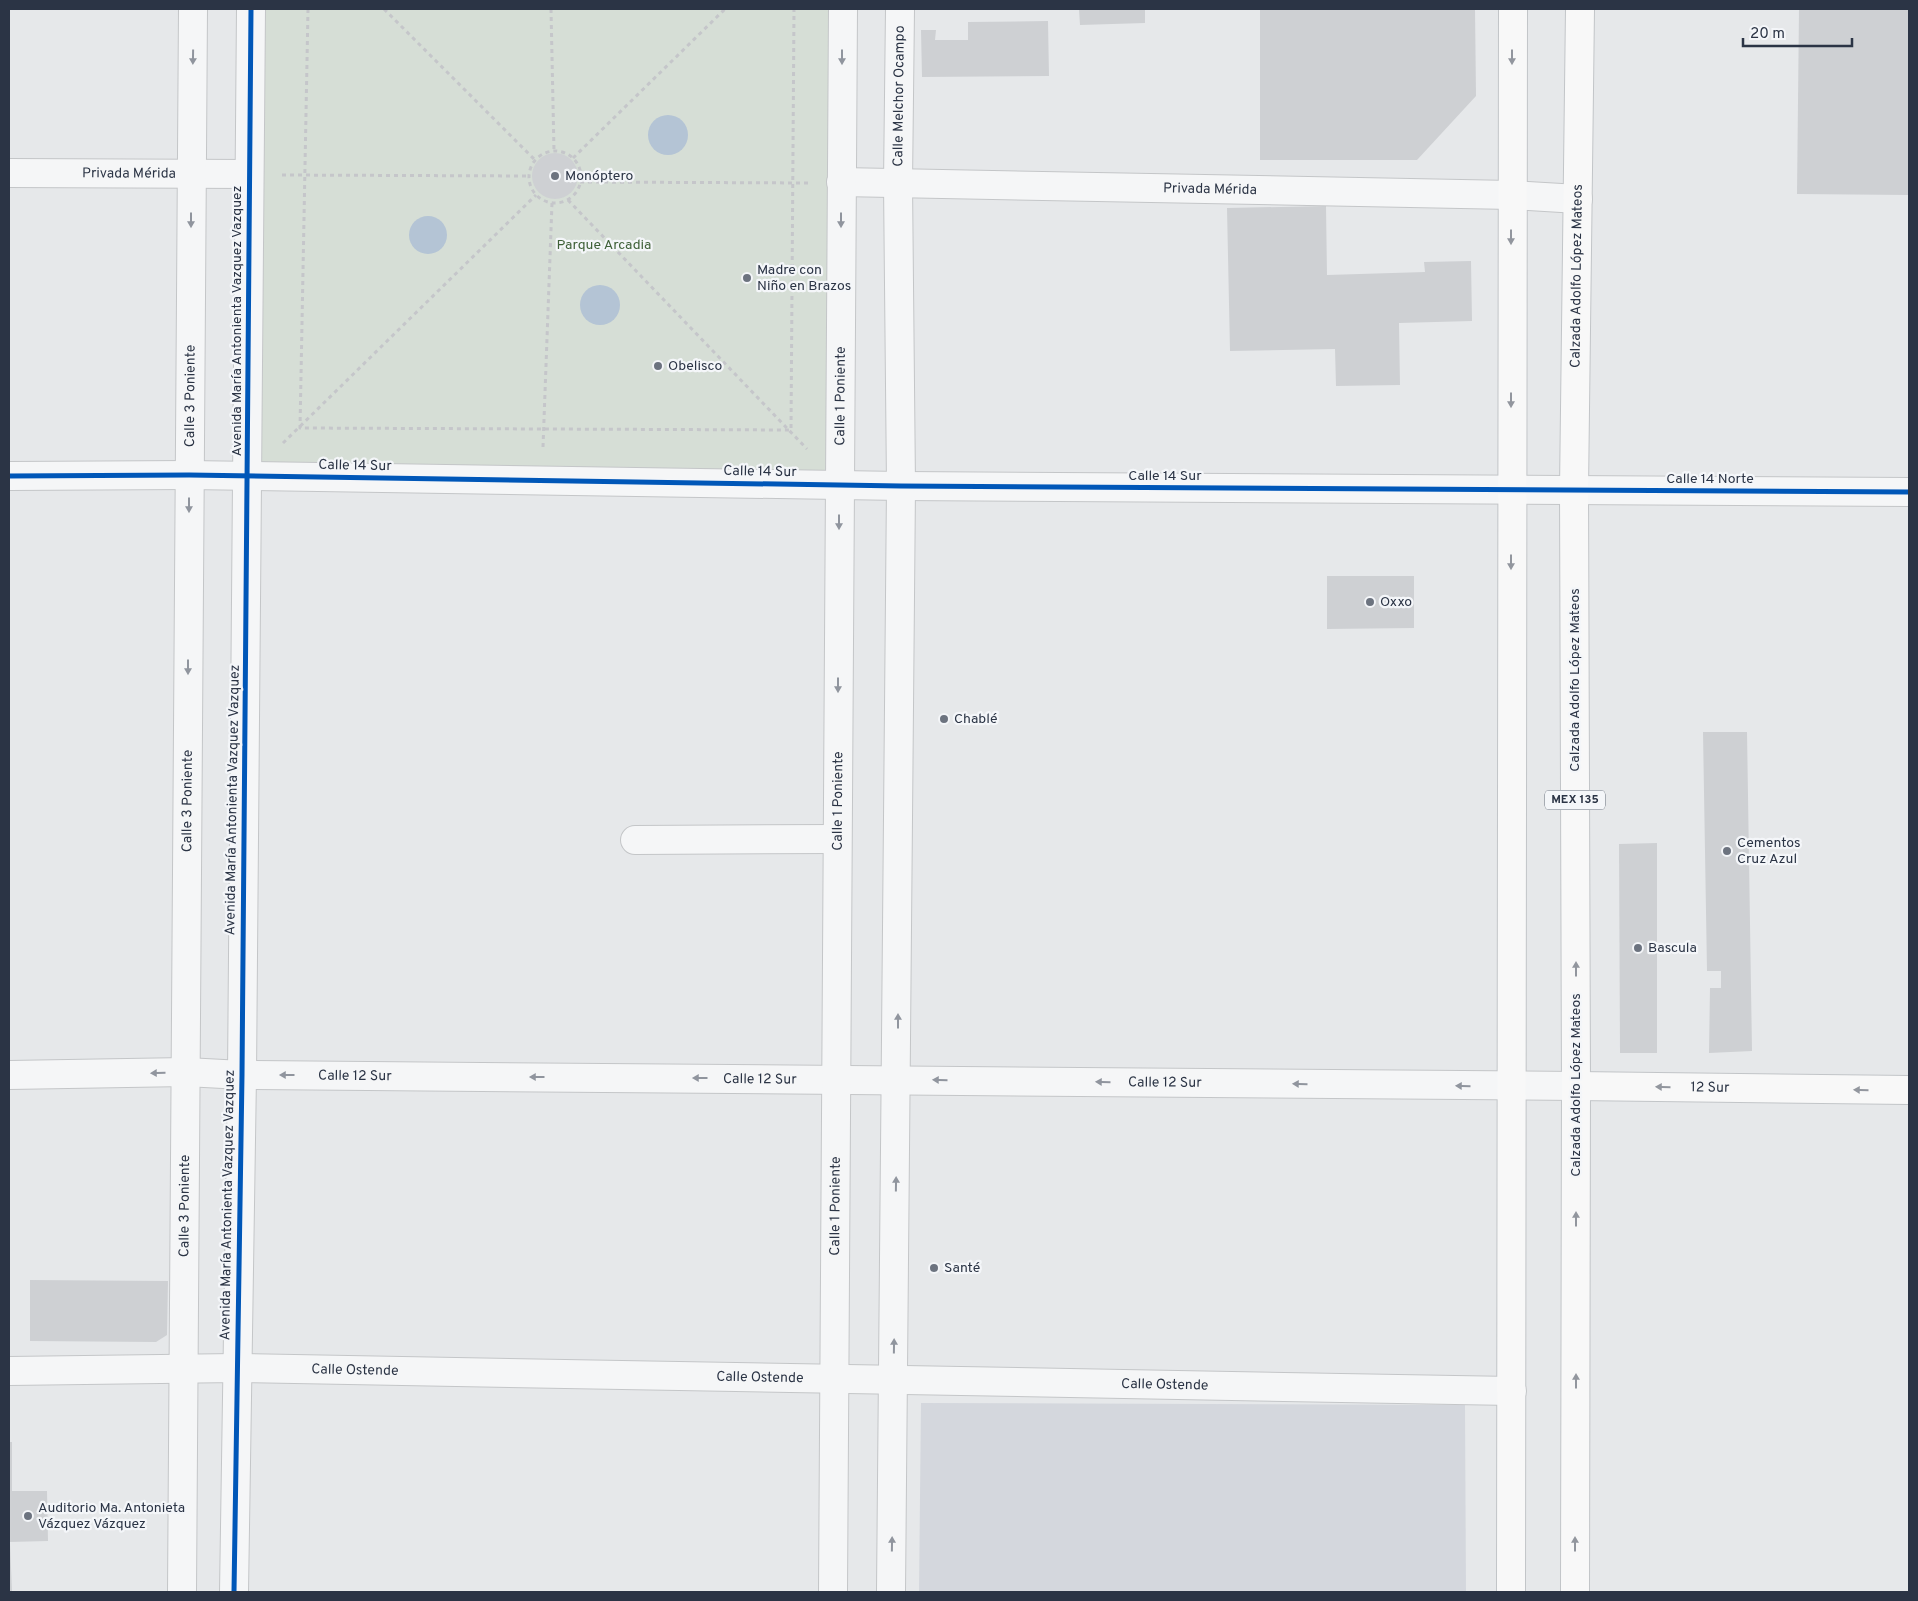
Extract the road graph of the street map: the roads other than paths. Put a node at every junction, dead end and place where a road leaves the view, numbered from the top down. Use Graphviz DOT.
graph roads {
  1 [pos="193,9"];
  2 [pos="250,9"];
  3 [pos="843,9"];
  4 [pos="900,9"];
  5 [pos="1513,9"];
  6 [pos="1580,9"];
  7 [pos="9,173"];
  8 [pos="191,174"];
  9 [pos="249,174"];
  10 [pos="841,182"];
  11 [pos="898,182"];
  12 [pos="1512,195"];
  13 [pos="1578,199"];
  14 [pos="189,475"];
  15 [pos="9,476"];
  16 [pos="248,476"];
  17 [pos="839,485"];
  18 [pos="901,486"];
  19 [pos="1510,490"];
  20 [pos="1574,490"];
  21 [pos="1909,492"];
  22 [pos="837,839"];
  23 [pos="635,840"];
  24 [pos="186,1072"];
  25 [pos="9,1075"];
  26 [pos="242,1075"];
  27 [pos="836,1079"];
  28 [pos="897,1080"];
  29 [pos="1511,1086"];
  30 [pos="1576,1086"];
  31 [pos="1909,1090"];
  32 [pos="236,1368"];
  33 [pos="184,1370"];
  34 [pos="9,1372"];
  35 [pos="834,1378"];
  36 [pos="894,1379"];
  37 [pos="1512,1391"];
  38 [pos="182,1592"];
  39 [pos="234,1592"];
  40 [pos="833,1592"];
  41 [pos="891,1592"];
  42 [pos="1511,1592"];
  43 [pos="1575,1592"];
  1 -- 8 [label="street, Calle 3 Poniente, one-way"];
  2 -- 9 [label="street, Avenida María Antonienta Vazquez Vazquez"];
  3 -- 10 [label="street, Calle 1 Poniente, one-way"];
  4 -- 11 [label="street, Calle Melchor Ocampo"];
  5 -- 12 [label="main road, one-way"];
  6 -- 13 [label="main road, Calzada Adolfo López Mateos / MEX 135"];
  7 -- 8 [label="street, Privada Mérida"];
  8 -- 9 [label="street, Privada Mérida"];
  8 -- 14 [label="street, Calle 3 Poniente, one-way"];
  9 -- 16 [label="street, Avenida María Antonienta Vazquez Vazquez"];
  10 -- 11 [label="street, Privada Mérida"];
  10 -- 17 [label="street, Calle 1 Poniente, one-way"];
  11 -- 12 [label="street, Privada Mérida"];
  11 -- 18 [label="street"];
  12 -- 13 [label="street, Privada Mérida"];
  12 -- 19 [label="main road, one-way"];
  13 -- 20 [label="main road, Calzada Adolfo López Mateos / MEX 135"];
  14 -- 15 [label="street, Calle 14 Sur"];
  14 -- 16 [label="street, Calle 14 Sur"];
  14 -- 24 [label="street, Calle 3 Poniente, one-way"];
  16 -- 17 [label="street, Calle 14 Sur"];
  16 -- 26 [label="street, Avenida María Antonienta Vazquez Vazquez"];
  17 -- 18 [label="street, Calle 14 Sur"];
  17 -- 22 [label="street, Calle 1 Poniente, one-way"];
  18 -- 19 [label="street, Calle 14 Sur"];
  28 -- 18 [label="street, one-way"];
  19 -- 20 [label="street, Calle 14 Norte"];
  19 -- 29 [label="main road, one-way"];
  20 -- 21 [label="street, Calle 14 Norte"];
  30 -- 20 [label="main road, Calzada Adolfo López Mateos / MEX 135, one-way"];
  22 -- 23 [label="street"];
  22 -- 27 [label="street, Calle 1 Poniente"];
  24 -- 25 [label="street, Calle 12 Sur, one-way"];
  24 -- 26 [label="street, Calle 12 Sur"];
  24 -- 33 [label="street, Calle 3 Poniente"];
  27 -- 26 [label="street, Calle 12 Sur, one-way"];
  26 -- 32 [label="street, Avenida María Antonienta Vazquez Vazquez"];
  27 -- 28 [label="street, Calle 12 Sur"];
  27 -- 35 [label="street, Calle 1 Poniente"];
  29 -- 28 [label="street, Calle 12 Sur, one-way"];
  36 -- 28 [label="street, one-way"];
  29 -- 30 [label="street, 12 Sur"];
  29 -- 37 [label="main road"];
  31 -- 30 [label="main road, 12 Sur, one-way"];
  43 -- 30 [label="main road, Calzada Adolfo López Mateos / MEX 135, one-way"];
  32 -- 33 [label="street, Calle Ostende"];
  32 -- 35 [label="street, Calle Ostende"];
  32 -- 39 [label="street, Avenida María Antonienta Vazquez Vazquez"];
  33 -- 34 [label="street, Calle Ostende"];
  33 -- 38 [label="street, Calle 3 Poniente"];
  35 -- 36 [label="street, Calle Ostende"];
  35 -- 40 [label="street, Calle 1 Poniente"];
  36 -- 37 [label="street, Calle Ostende"];
  41 -- 36 [label="street, one-way"];
  37 -- 42 [label="main road"];
}
